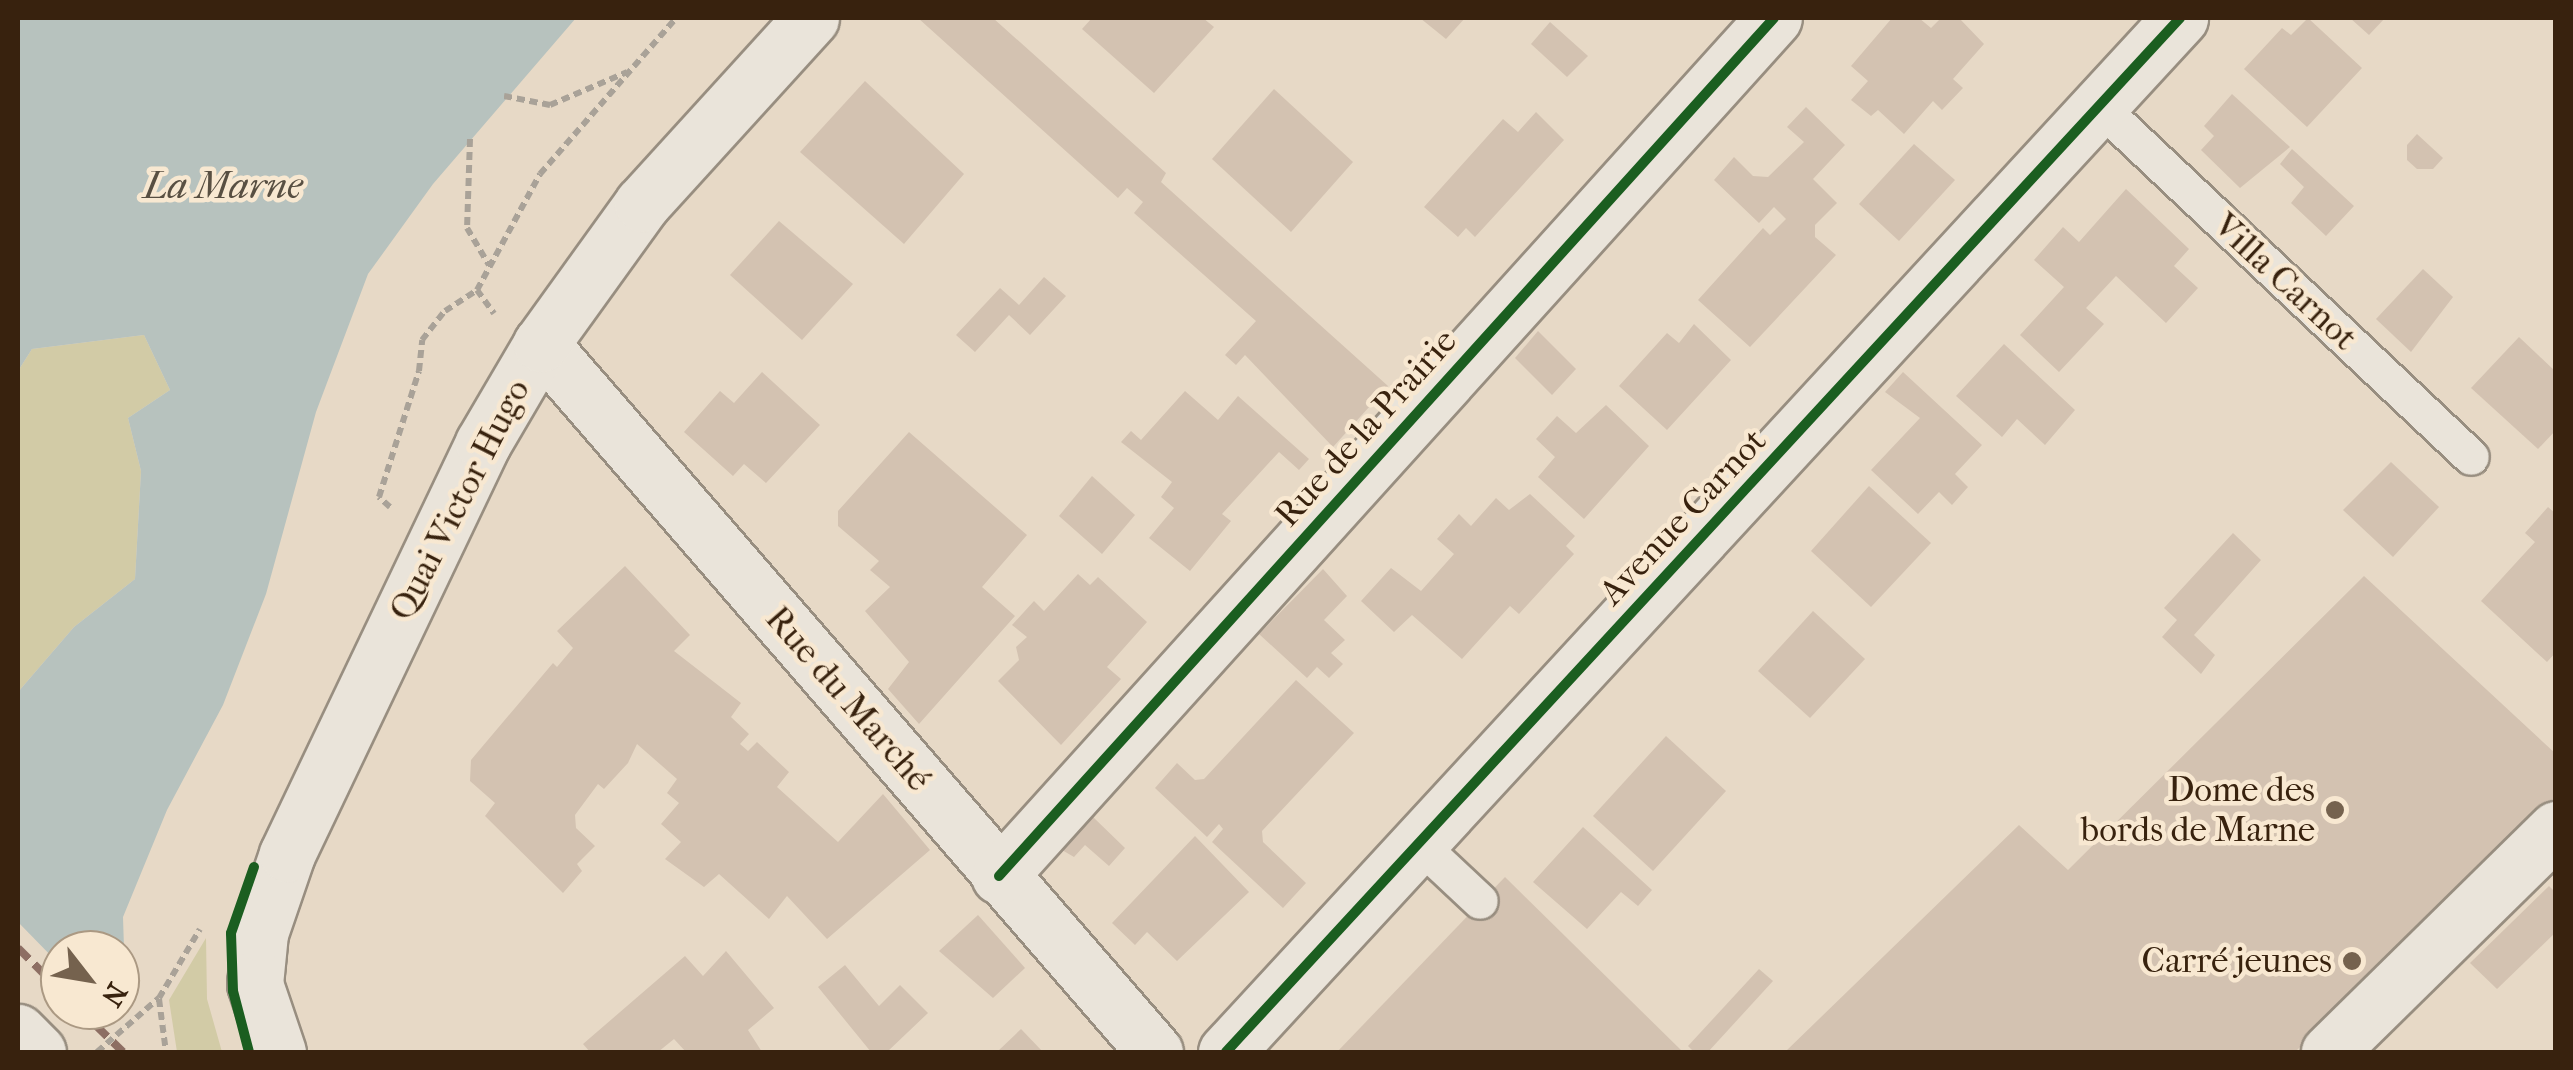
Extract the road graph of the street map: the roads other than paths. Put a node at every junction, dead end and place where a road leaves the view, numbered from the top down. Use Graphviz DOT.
graph roads {
  1 [pos="812,18"];
  2 [pos="1774,18"];
  3 [pos="2180,18"];
  4 [pos="2099,106"];
  5 [pos="520,331"];
  6 [pos="2472,457"];
  7 [pos="2556,829"];
  8 [pos="1431,832"];
  9 [pos="999,876"];
  10 [pos="1480,901"];
  11 [pos="18,1032"];
  12 [pos="38,1052"];
  13 [pos="278,1052"];
  14 [pos="1156,1052"];
  15 [pos="1226,1052"];
  16 [pos="2329,1052"];
  1 -- 5 [label="street, Quai Victor Hugo"];
  2 -- 9 [label="street, Rue de la Prairie"];
  3 -- 4 [label="street, Avenue Carnot"];
  4 -- 6 [label="lane, Villa Carnot"];
  4 -- 8 [label="street, Avenue Carnot"];
  5 -- 9 [label="street, Rue du Marché"];
  5 -- 13 [label="street, Quai Victor Hugo"];
  7 -- 16 [label="street"];
  8 -- 10 [label="lane"];
  8 -- 15 [label="street, Avenue Carnot"];
  9 -- 14 [label="street, Rue du Marché"];
  11 -- 12 [label="street"];
}
